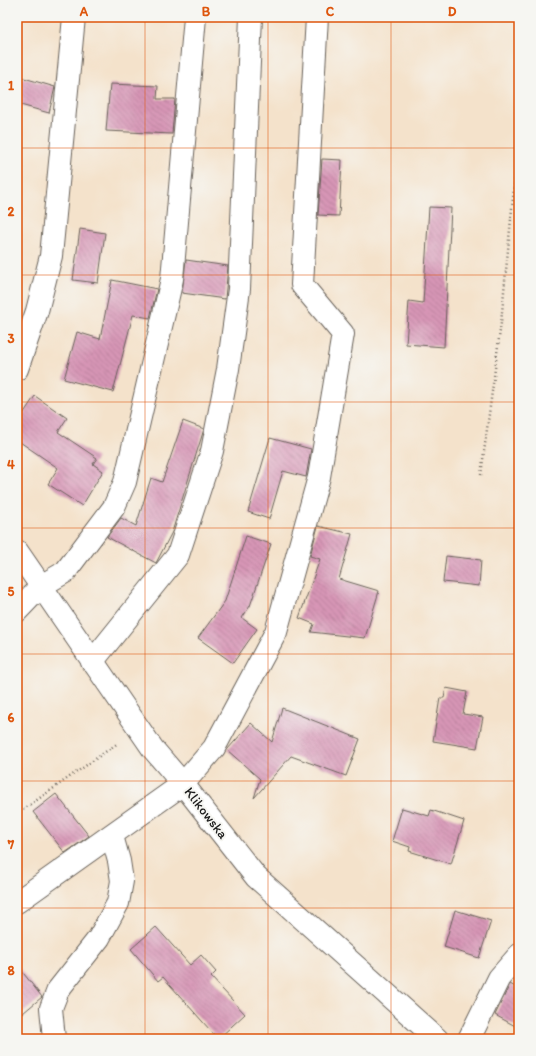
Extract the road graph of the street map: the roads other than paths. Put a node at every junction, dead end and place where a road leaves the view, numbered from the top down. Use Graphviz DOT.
graph roads {
  1 [pos="74,17"];
  2 [pos="195,17"];
  3 [pos="251,17"];
  4 [pos="317,17"];
  5 [pos="17,369"];
  6 [pos="17,551"];
  7 [pos="41,586"];
  8 [pos="17,611"];
  9 [pos="92,662"];
  10 [pos="184,784"];
  11 [pos="112,836"];
  12 [pos="17,902"];
  13 [pos="519,955"];
  14 [pos="54,1039"];
  15 [pos="437,1039"];
  16 [pos="469,1039"];
  1 -- 5 [label="street"];
  2 -- 7 [label="street"];
  3 -- 9 [label="street"];
  4 -- 10 [label="street"];
  6 -- 7 [label="street, Klikowska"];
  7 -- 8 [label="street"];
  7 -- 9 [label="street, Klikowska"];
  9 -- 10 [label="street, Klikowska"];
  10 -- 11 [label="street"];
  10 -- 15 [label="street, Klikowska"];
  11 -- 12 [label="street"];
  11 -- 14 [label="street"];
  13 -- 16 [label="street"];
}
